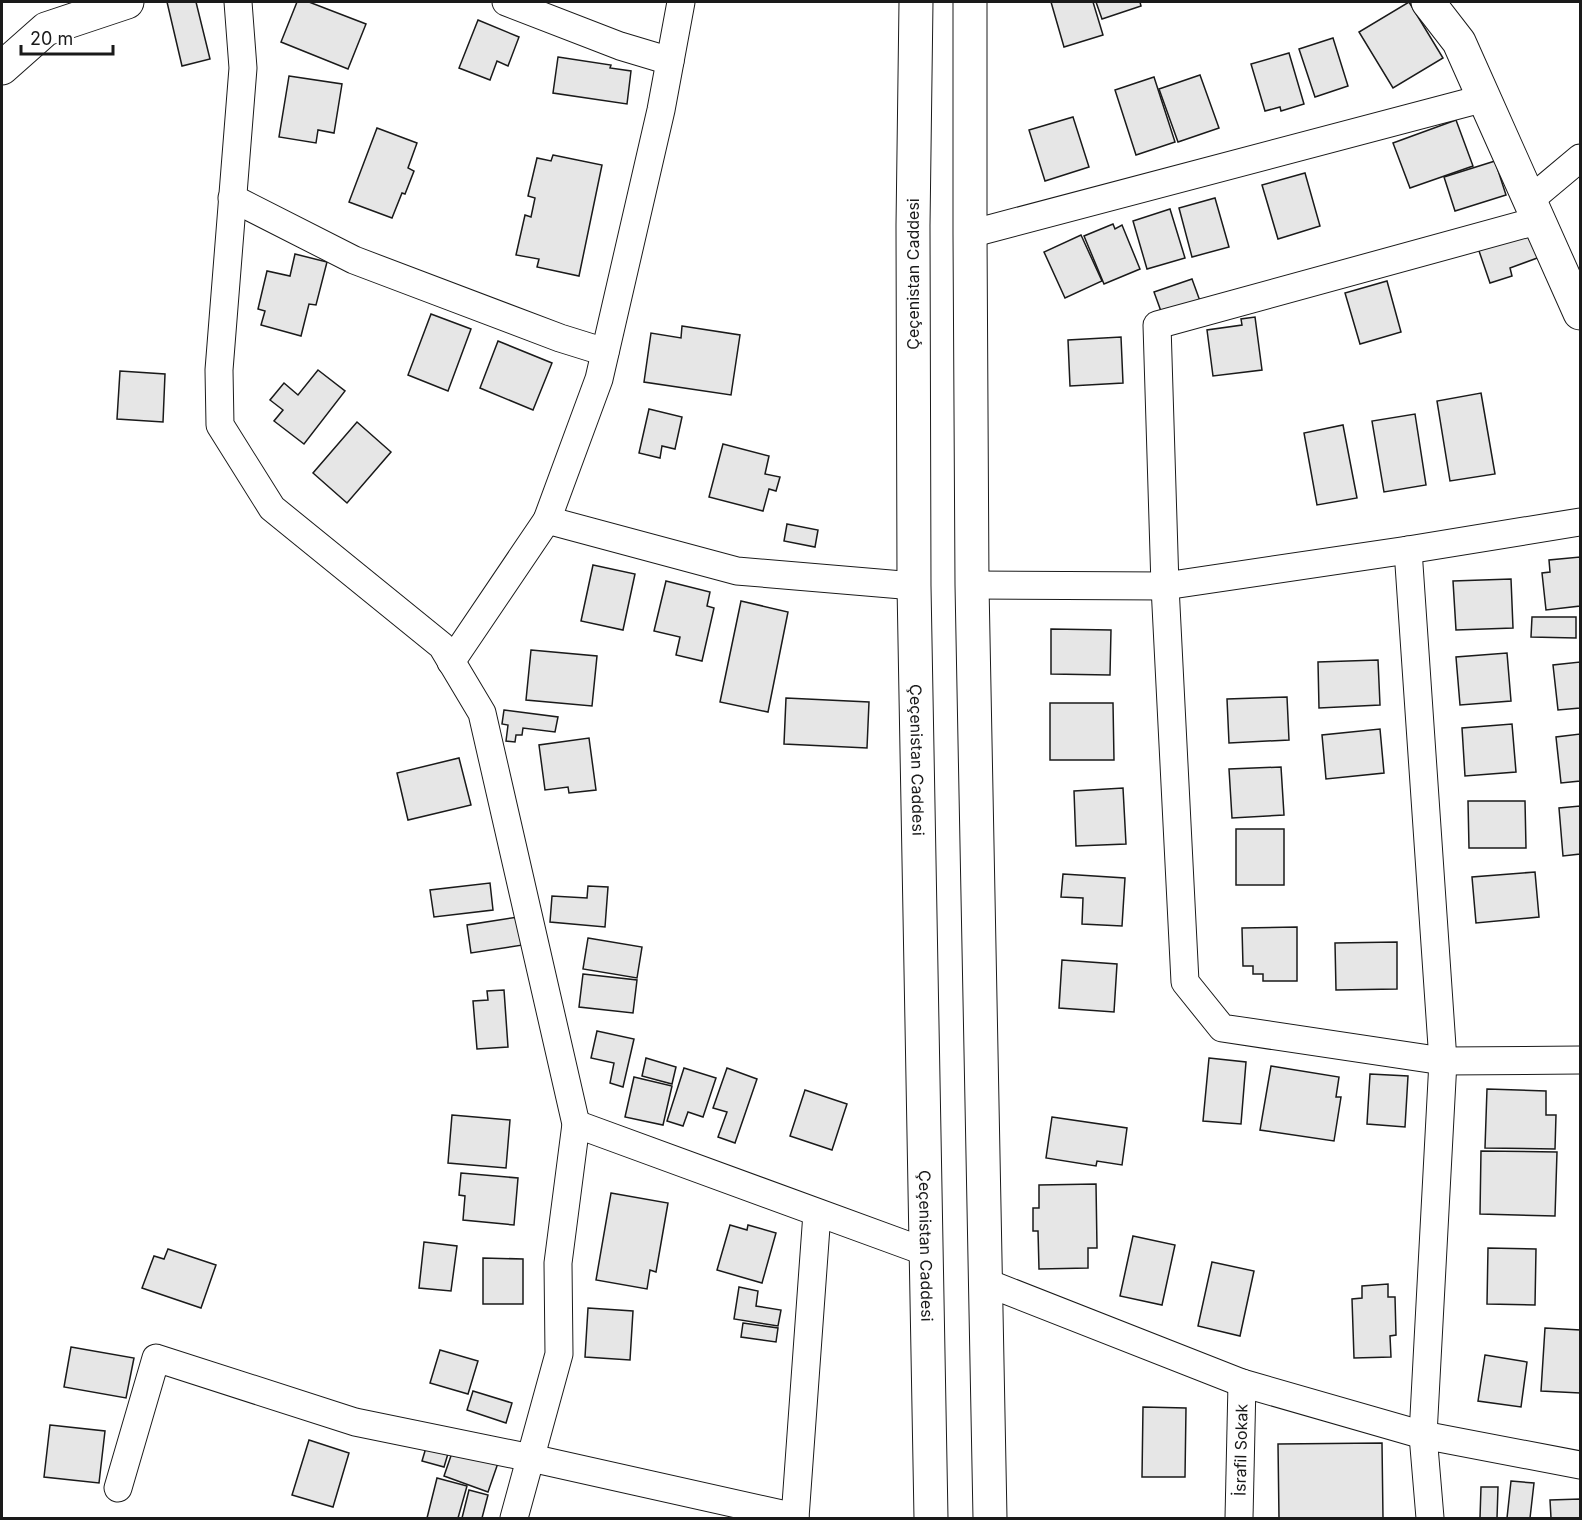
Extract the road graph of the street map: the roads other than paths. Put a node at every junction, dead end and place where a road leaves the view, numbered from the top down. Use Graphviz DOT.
graph roads {
  1 [pos="127,2"];
  2 [pos="238,2"];
  3 [pos="506,2"];
  4 [pos="681,2"];
  5 [pos="916,2"];
  6 [pos="970,2"];
  7 [pos="1428,2"];
  8 [pos="670,61"];
  9 [pos="2,68"];
  10 [pos="1485,98"];
  11 [pos="1581,158"];
  12 [pos="232,198"];
  13 [pos="1535,210"];
  14 [pos="970,234"];
  15 [pos="1581,313"];
  16 [pos="605,352"];
  17 [pos="547,520"];
  18 [pos="1581,522"];
  19 [pos="1408,550"];
  20 [pos="972,585"];
  21 [pos="914,586"];
  22 [pos="1165,586"];
  23 [pos="452,662"];
  24 [pos="1581,1060"];
  25 [pos="1443,1061"];
  26 [pos="576,1124"];
  27 [pos="817,1213"];
  28 [pos="926,1252"];
  29 [pos="984,1282"];
  30 [pos="1242,1383"];
  31 [pos="1422,1435"];
  32 [pos="531,1458"];
  33 [pos="1581,1465"];
  34 [pos="118,1488"];
  35 [pos="514,1518"];
  36 [pos="795,1518"];
  37 [pos="931,1518"];
  38 [pos="990,1518"];
  39 [pos="1239,1518"];
  40 [pos="1430,1518"];
  1 -- 9 [label="main road"];
  2 -- 12 [label="street"];
  3 -- 8 [label="street"];
  4 -- 8 [label="street"];
  5 -- 21 [label="main road, Çeçenistan Caddesi"];
  6 -- 14 [label="main road"];
  7 -- 10 [label="main road"];
  8 -- 16 [label="street"];
  10 -- 13 [label="main road"];
  10 -- 14 [label="street"];
  11 -- 13 [label="street"];
  12 -- 16 [label="street"];
  12 -- 23 [label="street"];
  13 -- 15 [label="main road"];
  13 -- 22 [label="street"];
  14 -- 20 [label="main road"];
  16 -- 17 [label="street"];
  17 -- 21 [label="street"];
  17 -- 23 [label="street"];
  18 -- 19 [label="street"];
  19 -- 22 [label="street"];
  19 -- 25 [label="street"];
  20 -- 22 [label="street"];
  20 -- 29 [label="main road"];
  21 -- 28 [label="main road, Çeçenistan Caddesi"];
  22 -- 25 [label="street"];
  23 -- 26 [label="street"];
  24 -- 25 [label="street"];
  25 -- 31 [label="street"];
  26 -- 27 [label="street"];
  26 -- 32 [label="street"];
  27 -- 28 [label="street"];
  27 -- 36 [label="street"];
  28 -- 37 [label="main road, Çeçenistan Caddesi"];
  29 -- 30 [label="street"];
  29 -- 38 [label="main road"];
  30 -- 31 [label="street"];
  30 -- 39 [label="street, İsrafil Sokak"];
  31 -- 33 [label="street"];
  31 -- 40 [label="street"];
  32 -- 34 [label="street"];
  32 -- 35 [label="street"];
  32 -- 36 [label="street"];
}
